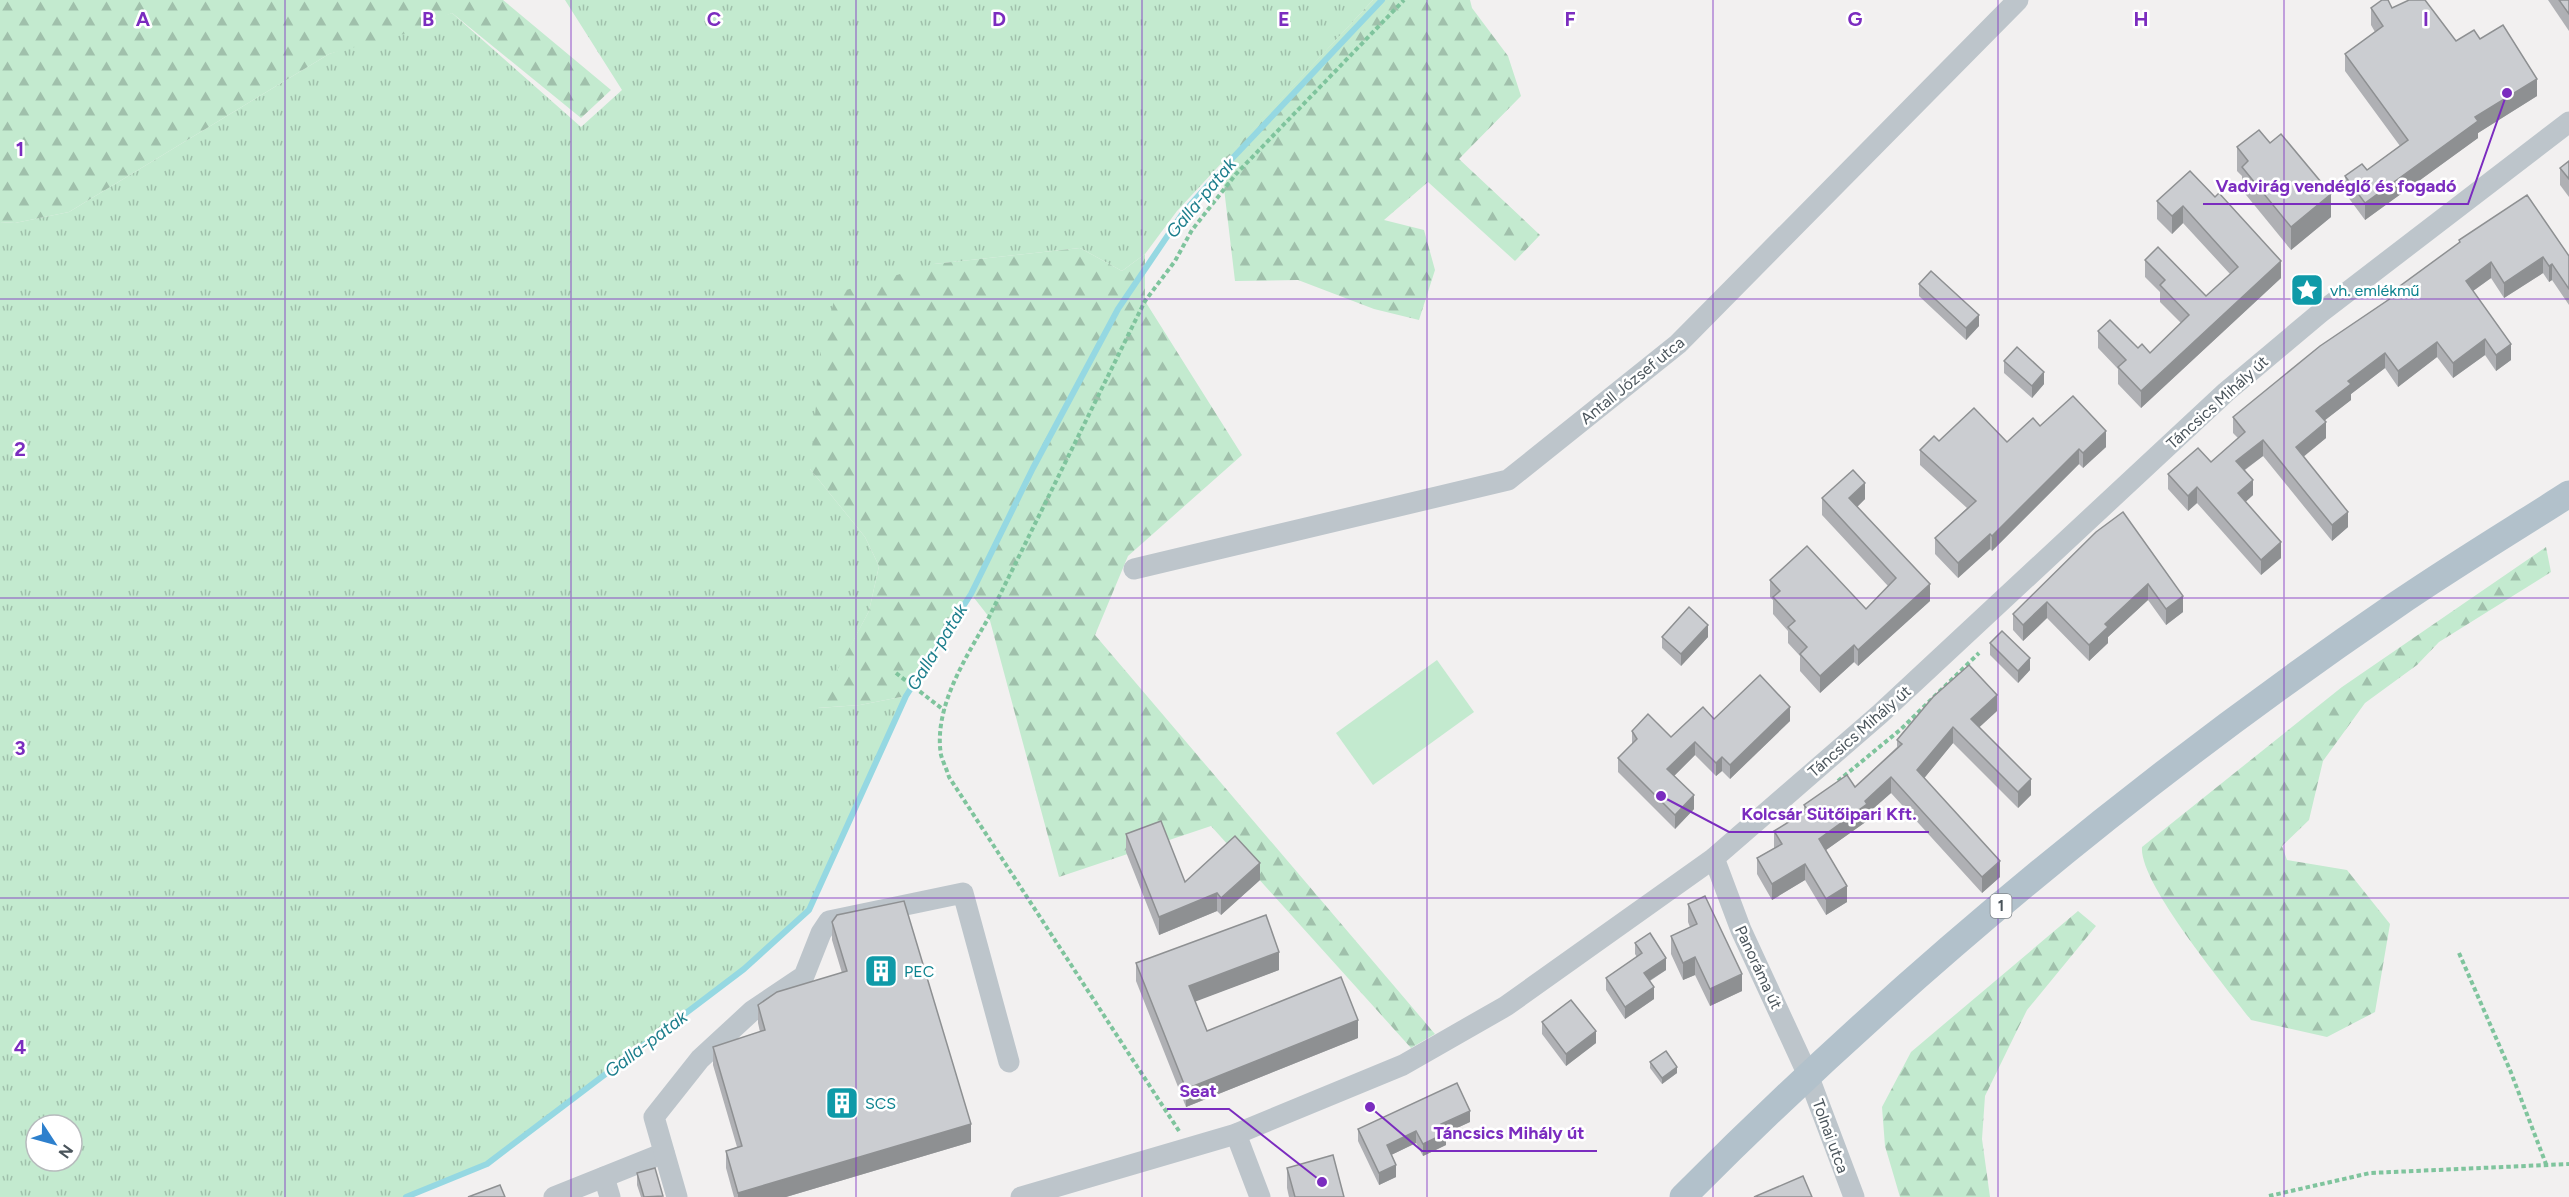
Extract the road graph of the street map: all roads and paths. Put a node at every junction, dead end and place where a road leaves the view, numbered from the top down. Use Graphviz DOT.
graph roads {
  1 [pos="1404,0"];
  2 [pos="2018,0"];
  3 [pos="2569,122"];
  4 [pos="2569,494"];
  5 [pos="1134,569"];
  6 [pos="896,673"];
  7 [pos="945,711"];
  8 [pos="1714,858"];
  9 [pos="2459,953"];
  10 [pos="1009,1062"];
  11 [pos="1808,1075"];
  12 [pos="1236,1134"];
  13 [pos="1190,1149"];
  14 [pos="664,1153"];
  15 [pos="2546,1164"];
  16 [pos="2569,1164"];
  17 [pos="604,1177"];
  18 [pos="2269,1196"];
  19 [pos="554,1197"];
  20 [pos="610,1197"];
  21 [pos="677,1197"];
  22 [pos="1021,1197"];
  23 [pos="1260,1197"];
  24 [pos="1683,1197"];
  25 [pos="1854,1197"];
  1 -- 7 [label="path"];
  2 -- 5 [label="street, Antall József utca"];
  3 -- 8 [label="street, Táncsics Mihály út"];
  4 -- 11 [label="main road, 1"];
  6 -- 7 [label="path"];
  7 -- 13 [label="path"];
  8 -- 11 [label="street, Panoráma út"];
  8 -- 12 [label="street, Táncsics Mihály út"];
  9 -- 15 [label="path"];
  10 -- 14 [label="street"];
  11 -- 24 [label="main road, 1"];
  11 -- 25 [label="street, Tolnai utca"];
  12 -- 13 [label="street, Táncsics Mihály út"];
  12 -- 23 [label="street"];
  13 -- 22 [label="street, Táncsics Mihály út"];
  14 -- 17 [label="street"];
  14 -- 21 [label="street"];
  15 -- 16 [label="path"];
  15 -- 18 [label="path"];
  17 -- 19 [label="street"];
  17 -- 20 [label="street"];
}
